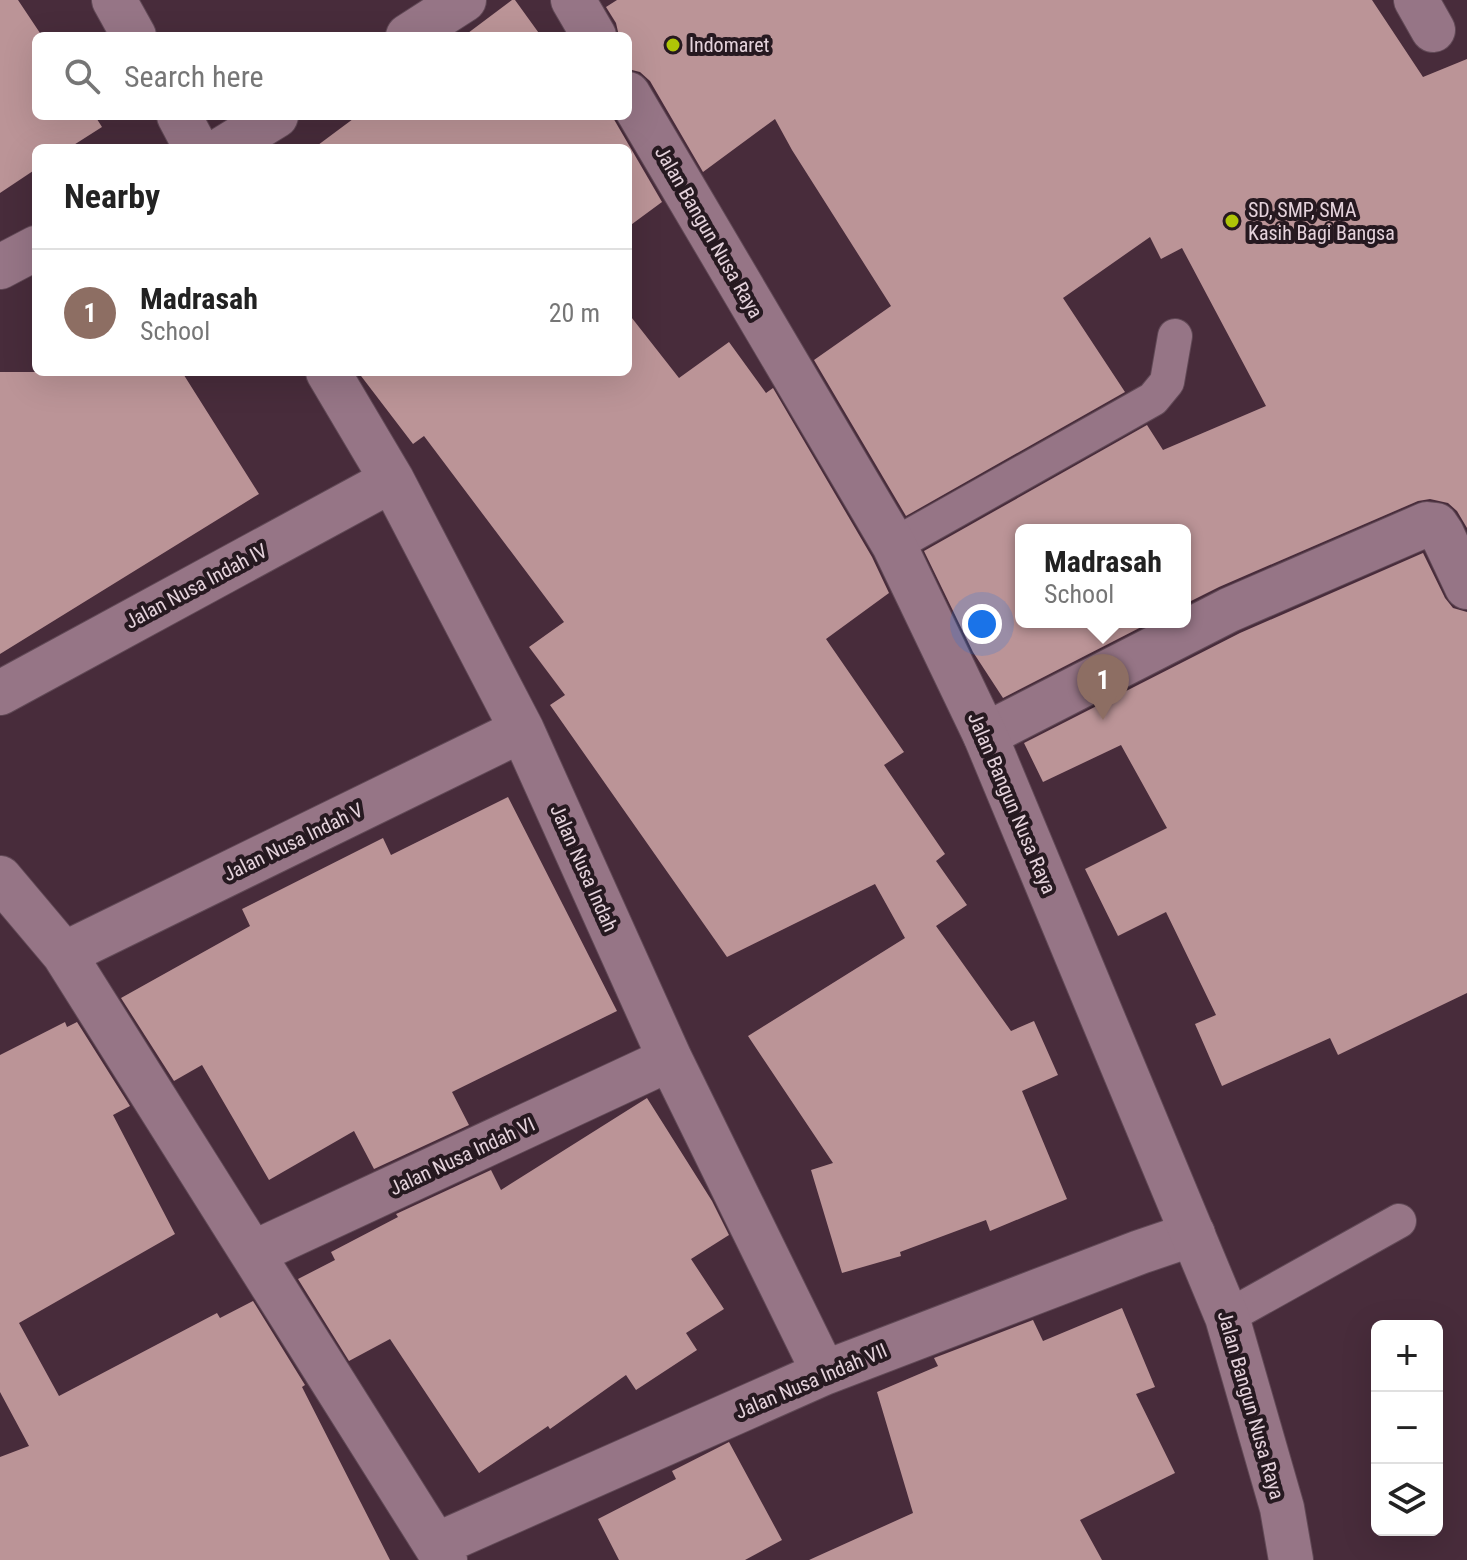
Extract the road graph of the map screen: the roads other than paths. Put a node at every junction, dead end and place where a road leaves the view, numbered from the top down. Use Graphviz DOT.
graph roads {
  1 [pos="114,0"];
  2 [pos="464,0"];
  3 [pos="573,0"];
  4 [pos="132,32"];
  5 [pos="414,32"];
  6 [pos="592,32"];
  7 [pos="632,101"];
  8 [pos="181,120"];
  9 [pos="270,120"];
  10 [pos="194,144"];
  11 [pos="230,144"];
  12 [pos="32,250"];
  13 [pos="0,267"];
  14 [pos="1175,336"];
  15 [pos="330,376"];
  16 [pos="392,480"];
  17 [pos="1455,528"];
  18 [pos="894,545"];
  19 [pos="1467,587"];
  20 [pos="0,693"];
  21 [pos="522,730"];
  22 [pos="985,735"];
  23 [pos="0,878"];
  24 [pos="64,954"];
  25 [pos="670,1059"];
  26 [pos="1399,1221"];
  27 [pos="1193,1234"];
  28 [pos="253,1253"];
  29 [pos="1227,1317"];
  30 [pos="824,1373"];
  31 [pos="441,1553"];
  32 [pos="1291,1560"];
  1 -- 4 [label="street"];
  2 -- 5 [label="street"];
  3 -- 6 [label="street"];
  7 -- 18 [label="street, Jalan Bangun Nusa Raya"];
  8 -- 10 [label="street"];
  9 -- 11 [label="street"];
  12 -- 13 [label="street"];
  14 -- 18 [label="lane"];
  15 -- 16 [label="street, Jalan Nusa Indah"];
  16 -- 20 [label="street, Jalan Nusa Indah IV"];
  16 -- 21 [label="street, Jalan Nusa Indah"];
  17 -- 19 [label="street"];
  17 -- 22 [label="street"];
  18 -- 22 [label="street, Jalan Bangun Nusa Raya"];
  21 -- 24 [label="street, Jalan Nusa Indah V"];
  21 -- 25 [label="street, Jalan Nusa Indah"];
  22 -- 27 [label="street, Jalan Bangun Nusa Raya"];
  23 -- 24 [label="street"];
  24 -- 28 [label="street"];
  25 -- 28 [label="street, Jalan Nusa Indah VI"];
  25 -- 30 [label="street, Jalan Nusa Indah"];
  26 -- 29 [label="lane"];
  27 -- 29 [label="street, Jalan Bangun Nusa Raya"];
  27 -- 30 [label="street, Jalan Nusa Indah VII"];
  28 -- 31 [label="street"];
  29 -- 32 [label="street, Jalan Bangun Nusa Raya"];
  30 -- 31 [label="street, Jalan Nusa Indah VII"];
}
